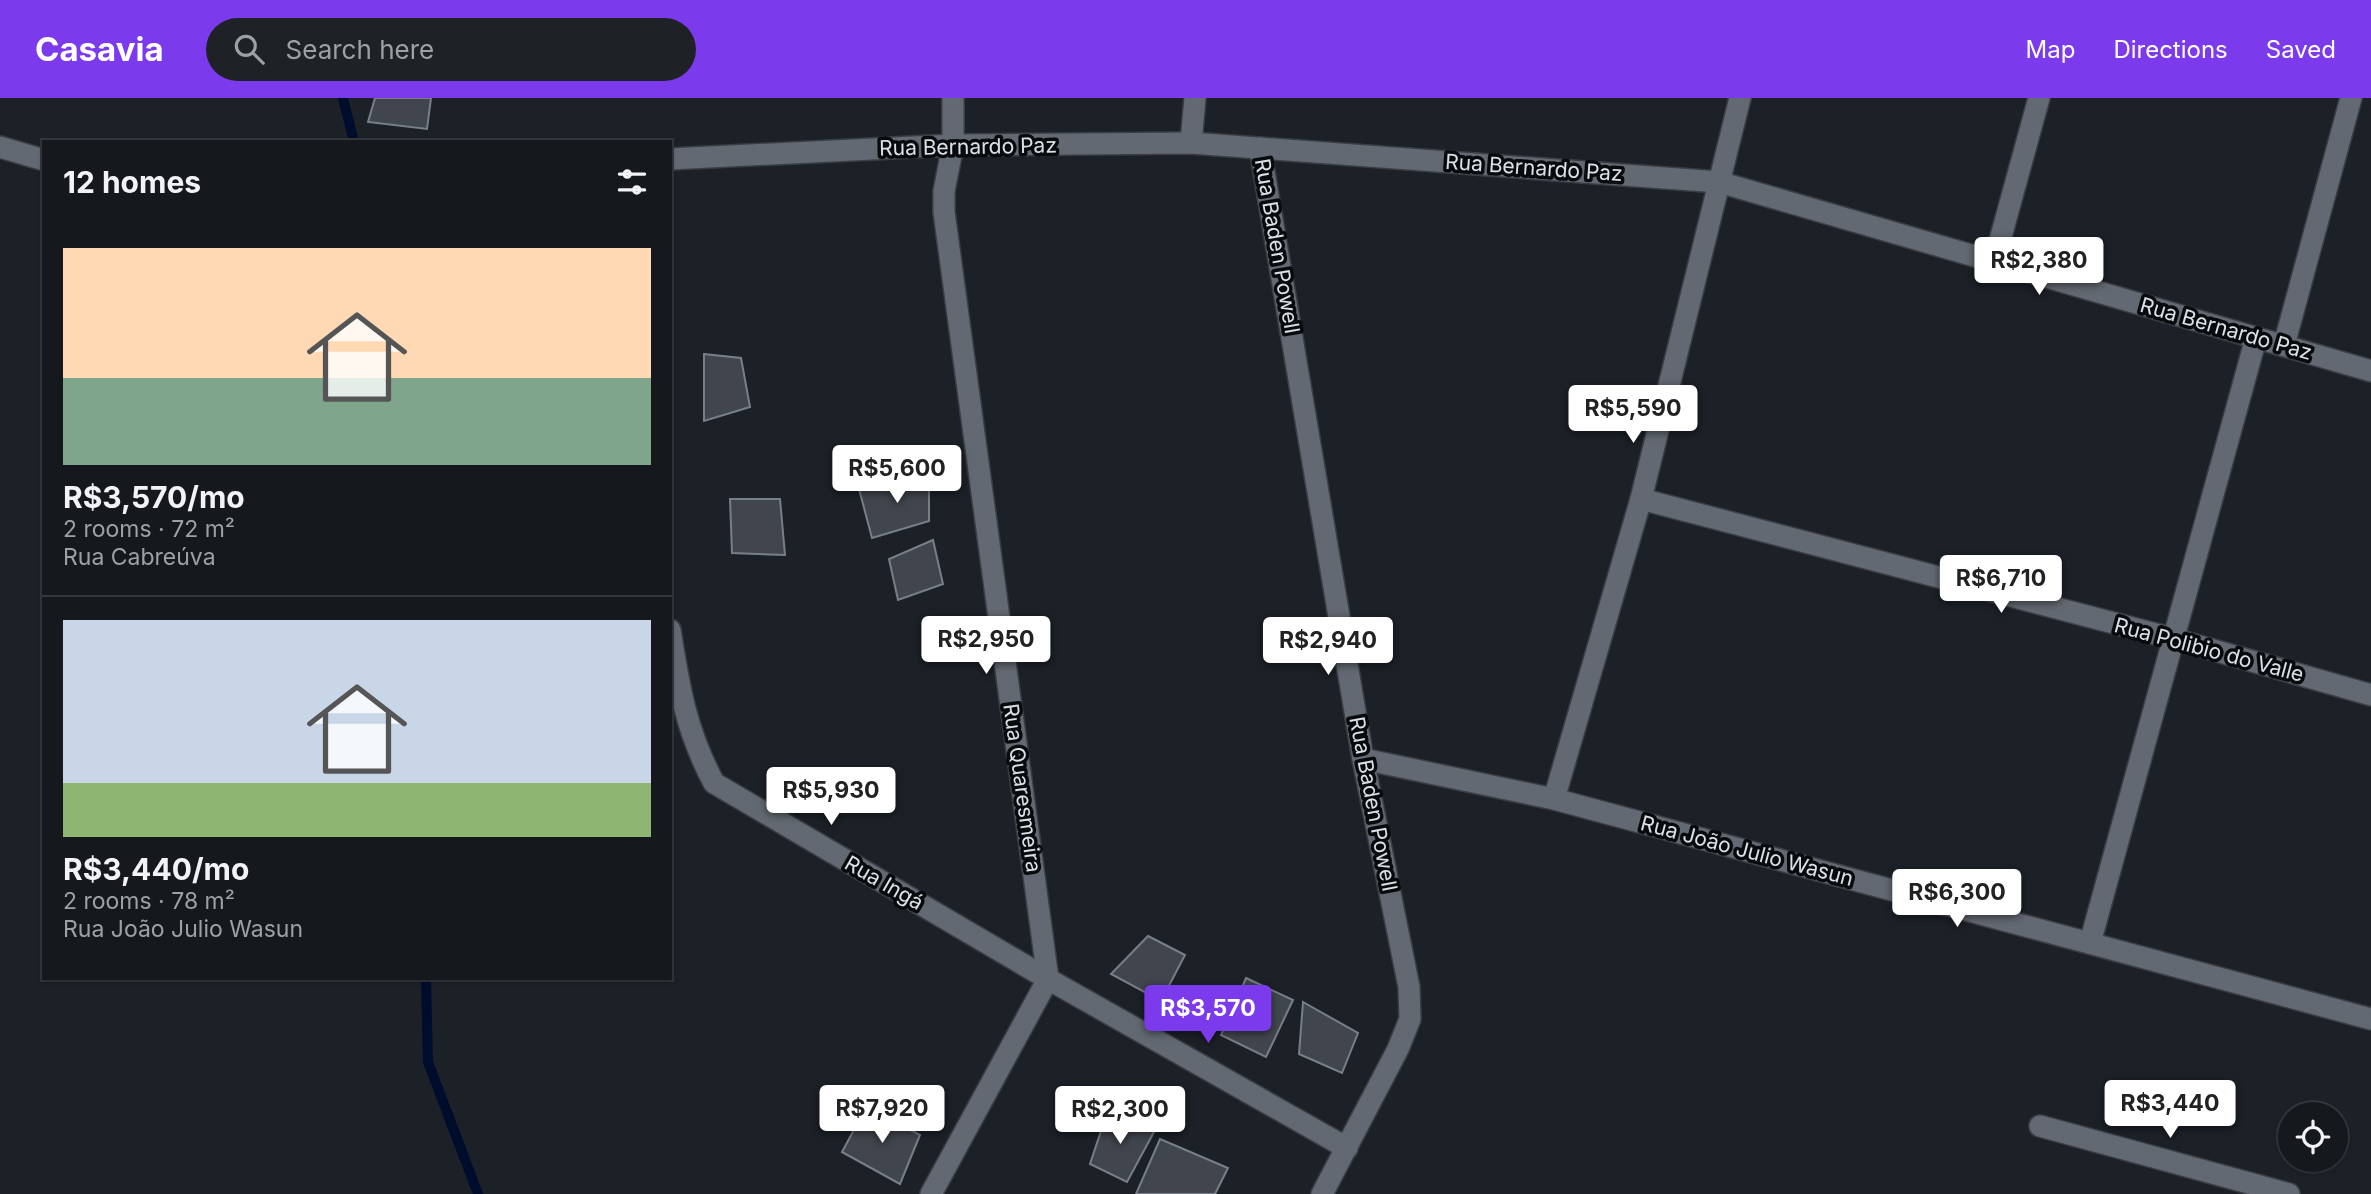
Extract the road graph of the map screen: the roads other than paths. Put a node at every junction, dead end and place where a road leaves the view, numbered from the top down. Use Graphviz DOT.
graph roads {
  1 [pos="953,98"];
  2 [pos="1195,98"];
  3 [pos="1740,98"];
  4 [pos="2039,98"];
  5 [pos="2351,98"];
  6 [pos="1191,144"];
  7 [pos="953,145"];
  8 [pos="0,147"];
  9 [pos="1261,148"];
  10 [pos="42,159"];
  11 [pos="672,159"];
  12 [pos="1719,182"];
  13 [pos="1994,262"];
  14 [pos="2256,338"];
  15 [pos="2284,345"];
  16 [pos="2371,371"];
  17 [pos="1641,499"];
  18 [pos="2171,638"];
  19 [pos="672,643"];
  20 [pos="2371,695"];
  21 [pos="1363,759"];
  22 [pos="1554,799"];
  23 [pos="2090,943"];
  24 [pos="1048,979"];
  25 [pos="2371,1019"];
  26 [pos="2040,1126"];
  27 [pos="1347,1148"];
  28 [pos="930,1194"];
  29 [pos="1322,1194"];
  30 [pos="2289,1194"];
  1 -- 7 [label="street, Rua Quaresmeira"];
  2 -- 6 [label="street"];
  3 -- 12 [label="street"];
  4 -- 13 [label="street"];
  5 -- 15 [label="street"];
  6 -- 7 [label="street, Rua Bernardo Paz"];
  6 -- 9 [label="street, Rua Bernardo Paz"];
  7 -- 11 [label="street, Rua Bernardo Paz"];
  7 -- 24 [label="street, Rua Quaresmeira"];
  8 -- 10 [label="street"];
  9 -- 12 [label="street, Rua Bernardo Paz"];
  9 -- 21 [label="street, Rua Baden Powell"];
  12 -- 13 [label="street, Rua Bernardo Paz"];
  12 -- 17 [label="street"];
  13 -- 14 [label="street, Rua Bernardo Paz"];
  14 -- 15 [label="street, Rua Bernardo Paz"];
  14 -- 18 [label="street"];
  15 -- 16 [label="street, Rua Bernardo Paz"];
  17 -- 18 [label="street, Rua Polibio do Valle"];
  17 -- 22 [label="street"];
  18 -- 20 [label="street, Rua Polibio do Valle"];
  18 -- 23 [label="street"];
  19 -- 24 [label="street, Rua Ingá"];
  21 -- 22 [label="street, Rua João Julio Wasun"];
  21 -- 27 [label="street, Rua Baden Powell"];
  22 -- 23 [label="street, Rua João Julio Wasun"];
  23 -- 25 [label="street, Rua João Julio Wasun"];
  24 -- 27 [label="street, Rua Ingá"];
  24 -- 28 [label="street"];
  26 -- 30 [label="street"];
  27 -- 29 [label="street, Rua Baden Powell"];
}
